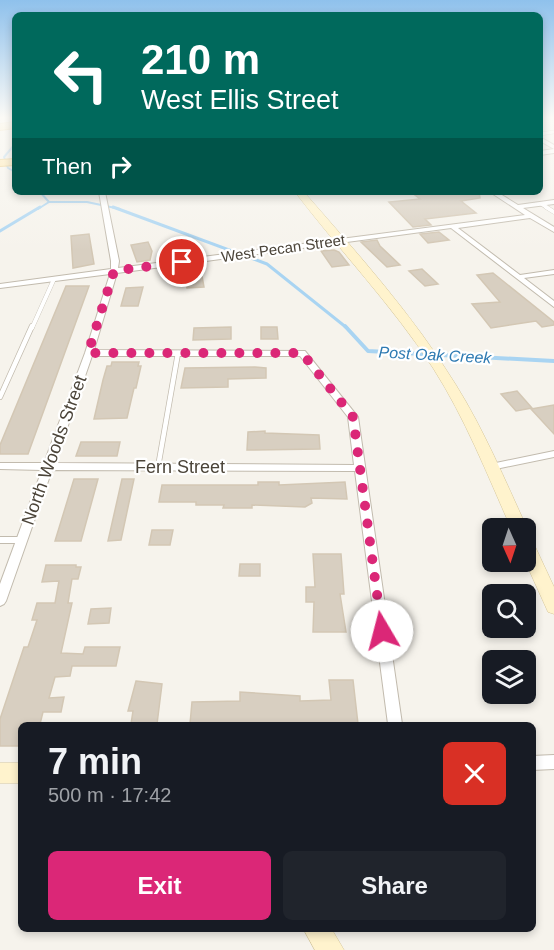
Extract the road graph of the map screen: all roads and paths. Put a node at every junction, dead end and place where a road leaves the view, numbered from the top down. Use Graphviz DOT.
graph roads {
  1 [pos="102,195"];
  2 [pos="302,195"];
  3 [pos="498,195"];
  4 [pos="554,202"];
  5 [pos="541,204"];
  6 [pos="517,207"];
  7 [pos="554,212"];
  8 [pos="531,216"];
  9 [pos="452,226"];
  10 [pos="554,231"];
  11 [pos="340,240"];
  12 [pos="114,271"];
  13 [pos="554,272"];
  14 [pos="519,277"];
  15 [pos="54,279"];
  16 [pos="0,286"];
  17 [pos="554,305"];
  18 [pos="88,353"];
  19 [pos="178,353"];
  20 [pos="0,397"];
  21 [pos="554,454"];
  22 [pos="0,466"];
  23 [pos="48,466"];
  24 [pos="158,466"];
  25 [pos="491,466"];
  26 [pos="359,468"];
  27 [pos="514,518"];
  28 [pos="0,540"];
  29 [pos="22,540"];
  30 [pos="536,566"];
  31 [pos="0,601"];
  32 [pos="554,606"];
  33 [pos="394,722"];
  34 [pos="554,762"];
  35 [pos="536,763"];
  36 [pos="0,773"];
  37 [pos="18,773"];
  38 [pos="318,932"];
  39 [pos="331,950"];
  1 -- 12 [label="street, North Woods Street"];
  2 -- 11 [label="street"];
  3 -- 6 [label="street"];
  4 -- 5 [label="street"];
  5 -- 6 [label="street"];
  5 -- 7 [label="lane"];
  6 -- 8 [label="street"];
  8 -- 9 [label="street, West Pecan Street"];
  8 -- 10 [label="street"];
  9 -- 11 [label="street, West Pecan Street"];
  9 -- 14 [label="street"];
  11 -- 12 [label="street, West Pecan Street"];
  11 -- 25 [label="street"];
  12 -- 15 [label="street, West Pecan Street"];
  12 -- 18 [label="street, North Woods Street"];
  13 -- 14 [label="street"];
  14 -- 17 [label="street"];
  15 -- 16 [label="street, West Pecan Street"];
  15 -- 20 [label="lane"];
  18 -- 19 [label="street"];
  18 -- 23 [label="street, North Woods Street"];
  19 -- 24 [label="lane"];
  19 -- 26 [label="street"];
  21 -- 25 [label="street"];
  22 -- 23 [label="street, Fern Street"];
  23 -- 24 [label="street, Fern Street"];
  23 -- 29 [label="street, North Woods Street"];
  24 -- 26 [label="street, Fern Street"];
  25 -- 27 [label="street"];
  26 -- 33 [label="street"];
  28 -- 29 [label="lane"];
  29 -- 31 [label="street, North Woods Street"];
  30 -- 32 [label="street"];
  34 -- 35 [label="street"];
  36 -- 37 [label="street"];
  38 -- 39 [label="street"];
}
